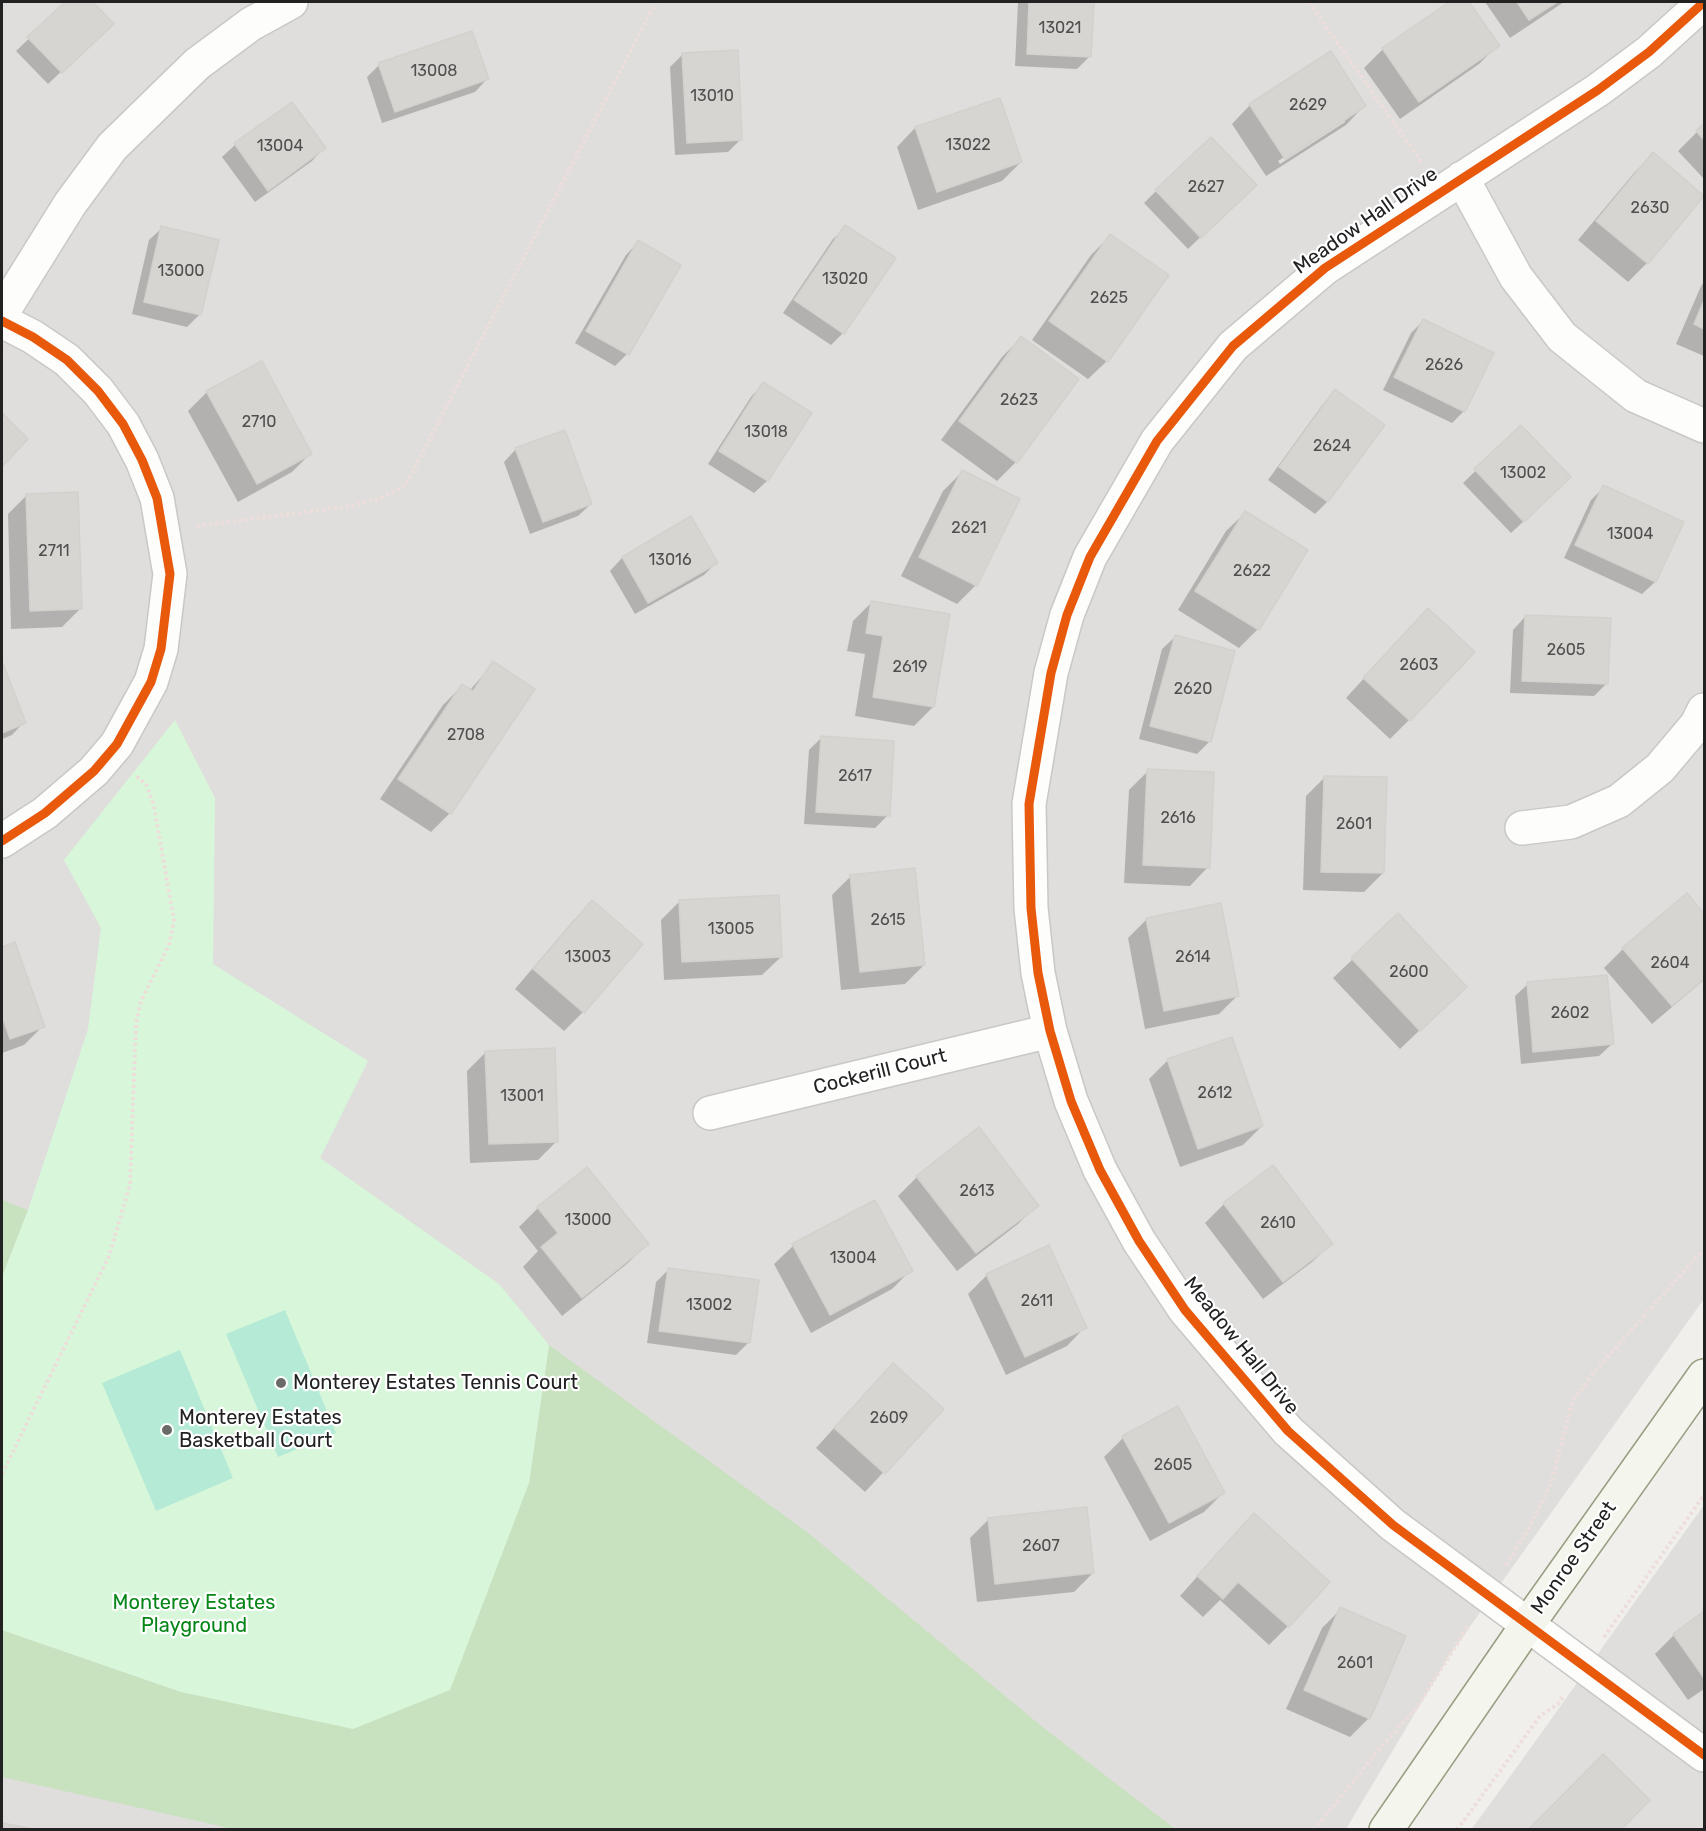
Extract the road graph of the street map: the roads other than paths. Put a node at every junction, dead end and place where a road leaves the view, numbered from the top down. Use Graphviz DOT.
graph roads {
  1 [pos="291,2"];
  2 [pos="1704,2"];
  3 [pos="1451,184"];
  4 [pos="2,313"];
  5 [pos="2,321"];
  6 [pos="1704,426"];
  7 [pos="1704,710"];
  8 [pos="1522,828"];
  9 [pos="2,841"];
  10 [pos="1050,1031"];
  11 [pos="710,1113"];
  12 [pos="1704,1376"];
  13 [pos="1528,1624"];
  14 [pos="1704,1755"];
  15 [pos="1386,1830"];
  1 -- 4 [label="street"];
  2 -- 3 [label="street, Meadow Hall Drive"];
  3 -- 6 [label="street"];
  3 -- 10 [label="street, Meadow Hall Drive"];
  5 -- 9 [label="street"];
  7 -- 8 [label="street"];
  10 -- 11 [label="street, Cockerill Court"];
  10 -- 13 [label="street, Meadow Hall Drive"];
  12 -- 13 [label="main road, Monroe Street"];
  13 -- 14 [label="street, Meadow Hall Drive"];
  13 -- 15 [label="main road, Monroe Street"];
}
